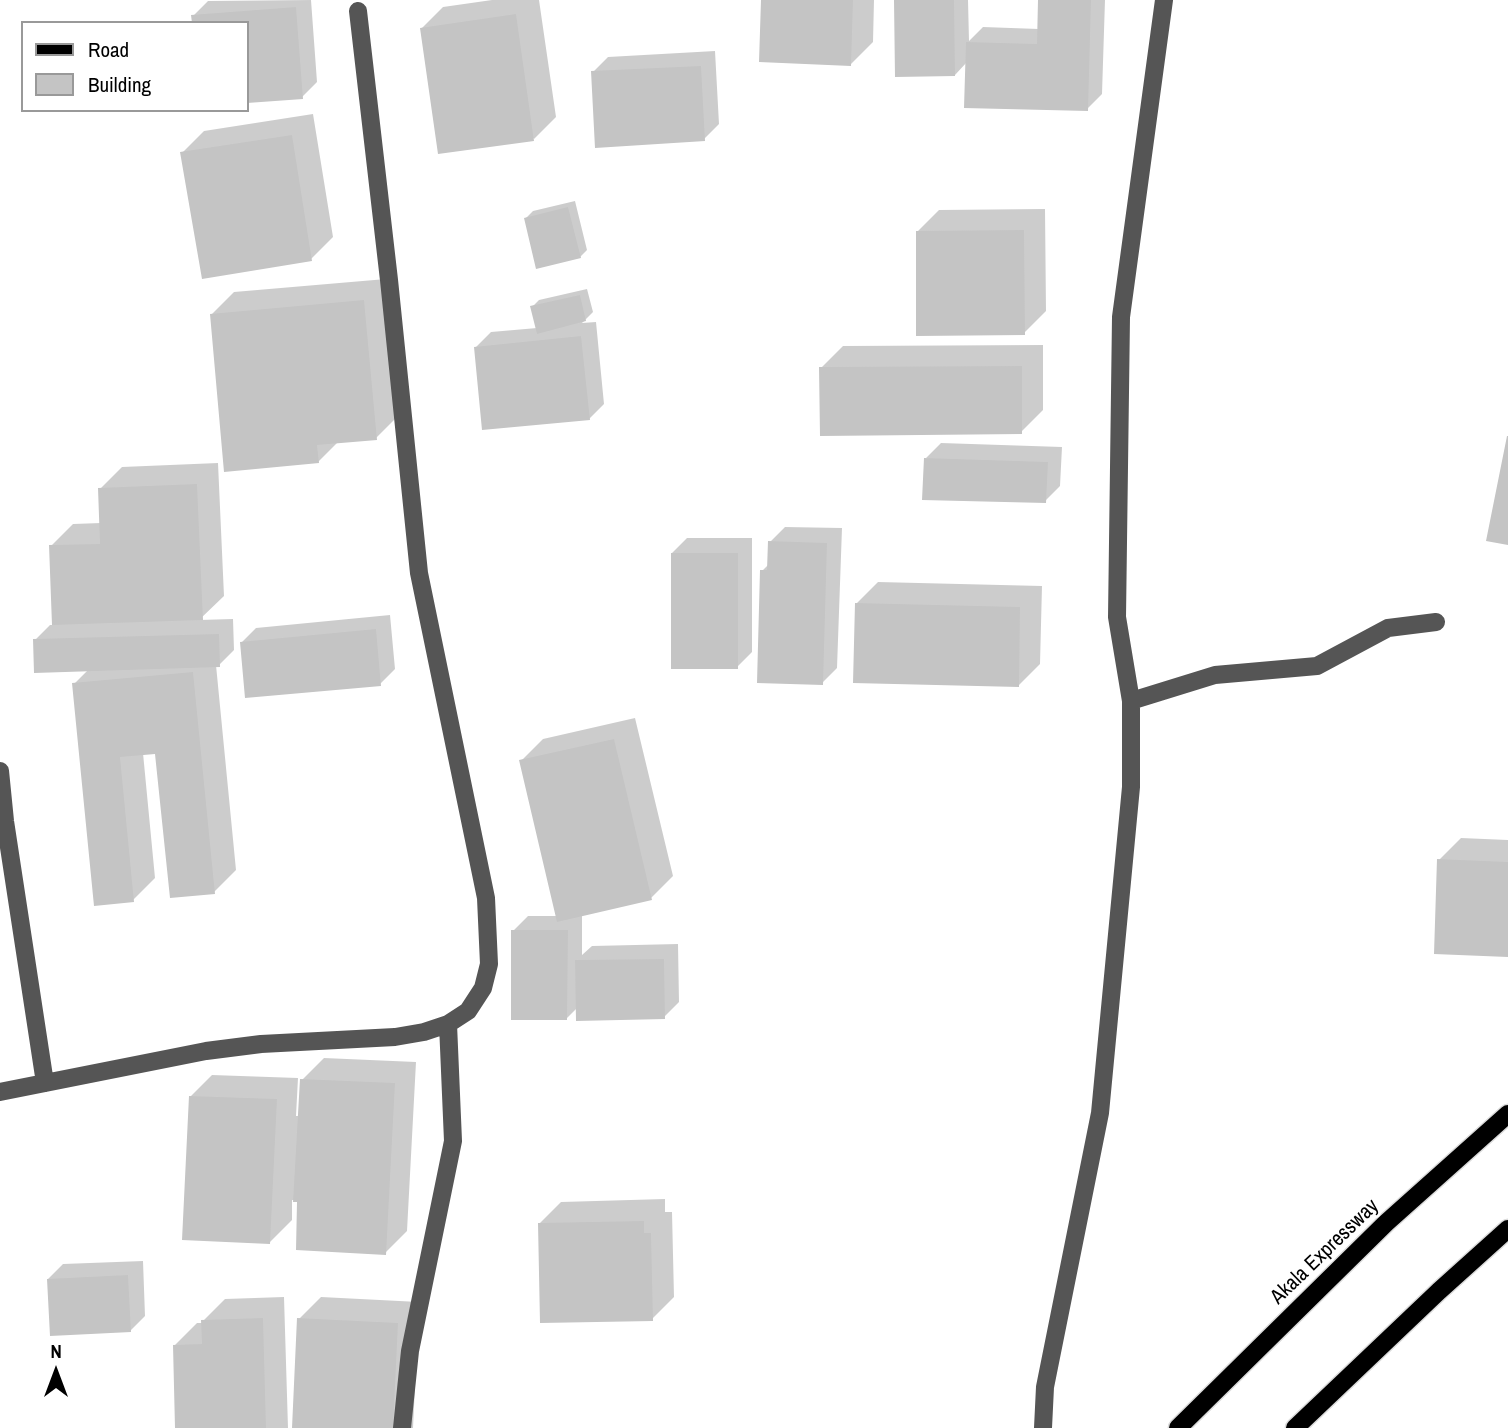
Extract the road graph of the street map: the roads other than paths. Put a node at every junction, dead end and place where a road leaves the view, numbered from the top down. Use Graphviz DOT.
graph roads {
  1 [pos="1164,0"];
  2 [pos="358,11"];
  3 [pos="1436,622"];
  4 [pos="1131,701"];
  5 [pos="0,771"];
  6 [pos="3,822"];
  7 [pos="449,1024"];
  8 [pos="45,1083"];
  9 [pos="0,1092"];
  10 [pos="1508,1114"];
  11 [pos="1508,1229"];
  12 [pos="1316,1408"];
  13 [pos="402,1428"];
  14 [pos="1043,1428"];
  15 [pos="1178,1428"];
  16 [pos="1295,1428"];
  17 [pos="1314,1428"];
  1 -- 4 [label="street"];
  2 -- 7 [label="street"];
  3 -- 4 [label="street"];
  4 -- 14 [label="street"];
  5 -- 6 [label="street"];
  6 -- 8 [label="street"];
  7 -- 8 [label="street"];
  7 -- 13 [label="street"];
  8 -- 9 [label="street"];
  10 -- 15 [label="main road, Akala Expressway"];
  11 -- 12 [label="main road"];
  12 -- 16 [label="main road"];
  12 -- 17 [label="street"];
}
